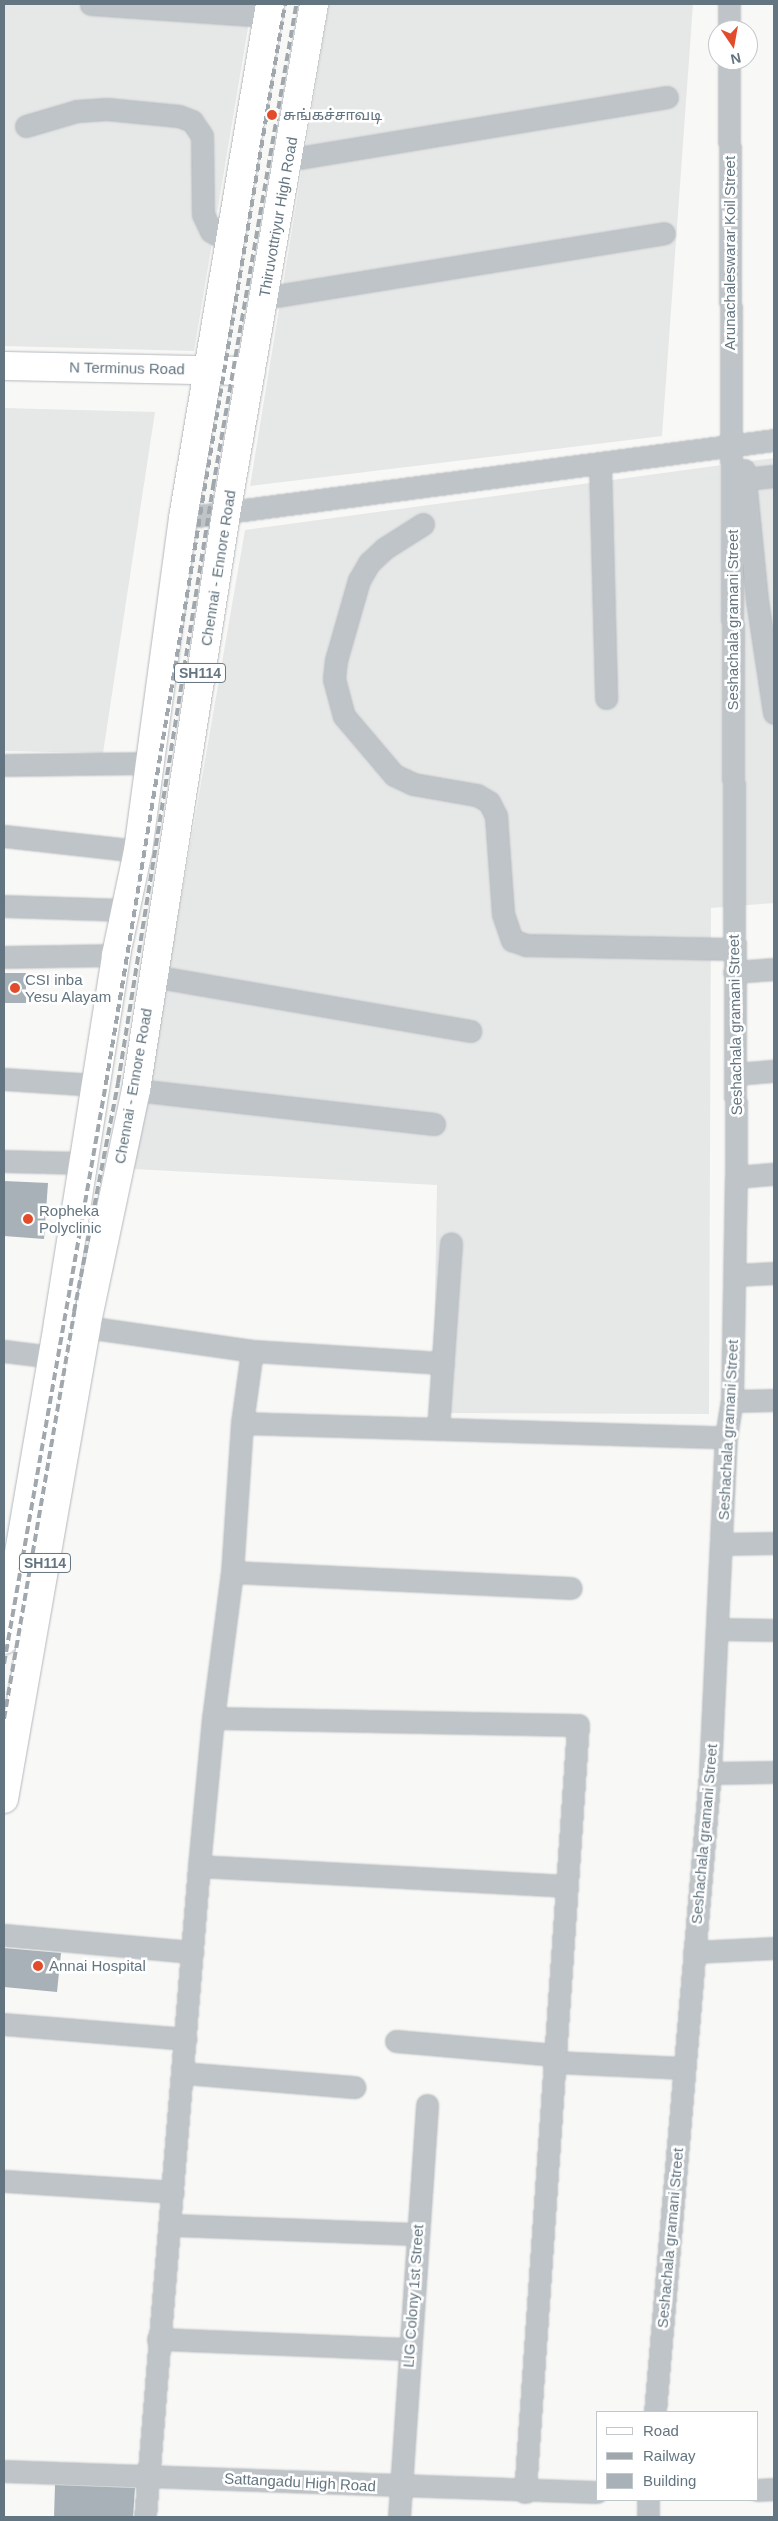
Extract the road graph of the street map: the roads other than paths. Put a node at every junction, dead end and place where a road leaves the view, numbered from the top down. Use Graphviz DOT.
graph roads {
  1 [pos="91,4"];
  2 [pos="314,4"];
  3 [pos="729,4"];
  4 [pos="269,10"];
  5 [pos="729,20"];
  6 [pos="729,70"];
  7 [pos="667,97"];
  8 [pos="26,126"];
  9 [pos="288,160"];
  10 [pos="664,233"];
  11 [pos="229,242"];
  12 [pos="264,298"];
  13 [pos="4,366"];
  14 [pos="210,370"];
  15 [pos="251,371"];
  16 [pos="774,440"];
  17 [pos="737,445"];
  18 [pos="600,463"];
  19 [pos="774,476"];
  20 [pos="745,479"];
  21 [pos="226,514"];
  22 [pos="184,518"];
  23 [pos="423,524"];
  24 [pos="766,600"];
  25 [pos="606,698"];
  26 [pos="774,713"];
  27 [pos="150,763"];
  28 [pos="4,765"];
  29 [pos="4,836"];
  30 [pos="138,851"];
  31 [pos="4,906"];
  32 [pos="126,910"];
  33 [pos="734,949"];
  34 [pos="116,955"];
  35 [pos="4,957"];
  36 [pos="774,969"];
  37 [pos="734,972"];
  38 [pos="152,976"];
  39 [pos="470,1031"];
  40 [pos="774,1071"];
  41 [pos="736,1074"];
  42 [pos="4,1079"];
  43 [pos="96,1085"];
  44 [pos="136,1090"];
  45 [pos="434,1124"];
  46 [pos="4,1161"];
  47 [pos="82,1163"];
  48 [pos="774,1174"];
  49 [pos="736,1177"];
  50 [pos="451,1243"];
  51 [pos="774,1273"];
  52 [pos="735,1275"];
  53 [pos="86,1327"];
  54 [pos="4,1351"];
  55 [pos="252,1351"];
  56 [pos="52,1357"];
  57 [pos="443,1363"];
  58 [pos="774,1400"];
  59 [pos="732,1401"];
  60 [pos="242,1423"];
  61 [pos="438,1429"];
  62 [pos="726,1437"];
  63 [pos="774,1543"];
  64 [pos="721,1544"];
  65 [pos="10,1564"];
  66 [pos="232,1572"];
  67 [pos="572,1588"];
  68 [pos="718,1629"];
  69 [pos="5,1630"];
  70 [pos="774,1630"];
  71 [pos="213,1718"];
  72 [pos="774,1772"];
  73 [pos="710,1773"];
  74 [pos="4,1799"];
  75 [pos="199,1866"];
  76 [pos="566,1886"];
  77 [pos="4,1935"];
  78 [pos="774,1948"];
  79 [pos="192,1952"];
  80 [pos="694,1952"];
  81 [pos="4,2024"];
  82 [pos="185,2039"];
  83 [pos="396,2041"];
  84 [pos="554,2058"];
  85 [pos="684,2068"];
  86 [pos="183,2073"];
  87 [pos="354,2087"];
  88 [pos="427,2105"];
  89 [pos="4,2181"];
  90 [pos="173,2192"];
  91 [pos="170,2225"];
  92 [pos="418,2234"];
  93 [pos="158,2340"];
  94 [pos="409,2349"];
  95 [pos="655,2411"];
  96 [pos="4,2471"];
  97 [pos="146,2475"];
  98 [pos="399,2487"];
  99 [pos="774,2489"];
  100 [pos="758,2490"];
  101 [pos="525,2492"];
  102 [pos="596,2492"];
  103 [pos="648,2501"];
  104 [pos="145,2517"];
  105 [pos="399,2517"];
  106 [pos="648,2517"];
  1 -- 4 [label="street"];
  2 -- 9 [label="main road, Thiruvottriyur High Road"];
  3 -- 5 [label="street"];
  4 -- 11 [label="main road"];
  6 -- 17 [label="street, Arunachaleswarar Koil Street"];
  7 -- 9 [label="street"];
  8 -- 11 [label="street"];
  9 -- 12 [label="main road, Thiruvottriyur High Road"];
  10 -- 12 [label="street"];
  11 -- 14 [label="main road"];
  12 -- 15 [label="main road, Thiruvottriyur High Road"];
  13 -- 14 [label="main road, N Terminus Road"];
  14 -- 15 [label="main road, N Terminus Road"];
  14 -- 22 [label="main road, SH114"];
  15 -- 21 [label="main road, Chennai - Ennore Road / SH114"];
  16 -- 17 [label="street"];
  17 -- 18 [label="street"];
  17 -- 20 [label="street"];
  17 -- 33 [label="street, Seshachala gramani Street"];
  18 -- 21 [label="street"];
  18 -- 25 [label="street"];
  19 -- 20 [label="street"];
  20 -- 24 [label="street"];
  21 -- 22 [label="street"];
  21 -- 38 [label="main road, Chennai - Ennore Road / SH114"];
  22 -- 27 [label="main road, SH114"];
  23 -- 33 [label="street"];
  24 -- 26 [label="street"];
  27 -- 28 [label="street"];
  27 -- 30 [label="main road, SH114"];
  29 -- 30 [label="street"];
  30 -- 32 [label="main road, SH114"];
  31 -- 32 [label="street"];
  32 -- 34 [label="main road, SH114"];
  33 -- 37 [label="street, Seshachala gramani Street"];
  34 -- 35 [label="street"];
  34 -- 43 [label="main road, SH114"];
  36 -- 37 [label="street"];
  37 -- 41 [label="street, Seshachala gramani Street"];
  38 -- 39 [label="street"];
  38 -- 44 [label="main road, Chennai - Ennore Road / SH114"];
  40 -- 41 [label="street"];
  41 -- 49 [label="street, Seshachala gramani Street"];
  42 -- 43 [label="street"];
  43 -- 47 [label="main road, SH114"];
  44 -- 45 [label="street"];
  44 -- 53 [label="main road, Chennai - Ennore Road / SH114"];
  46 -- 47 [label="street"];
  47 -- 56 [label="main road, SH114"];
  48 -- 49 [label="street"];
  49 -- 52 [label="street, Seshachala gramani Street"];
  50 -- 57 [label="street"];
  51 -- 52 [label="street"];
  52 -- 59 [label="street, Seshachala gramani Street"];
  53 -- 55 [label="street"];
  53 -- 74 [label="main road, Chennai - Ennore Road / SH114"];
  54 -- 56 [label="street"];
  55 -- 57 [label="street"];
  55 -- 60 [label="street"];
  56 -- 65 [label="main road, SH114"];
  57 -- 61 [label="street"];
  58 -- 59 [label="street"];
  59 -- 62 [label="street, Seshachala gramani Street"];
  60 -- 61 [label="street"];
  60 -- 66 [label="street"];
  61 -- 62 [label="street"];
  62 -- 64 [label="street, Seshachala gramani Street"];
  63 -- 64 [label="street"];
  64 -- 68 [label="street, Seshachala gramani Street"];
  65 -- 69 [label="main road, SH114"];
  66 -- 67 [label="street"];
  66 -- 71 [label="street"];
  68 -- 70 [label="street"];
  68 -- 73 [label="street, Seshachala gramani Street"];
  71 -- 75 [label="street"];
  71 -- 76 [label="street"];
  72 -- 73 [label="street"];
  73 -- 80 [label="street, Seshachala gramani Street"];
  75 -- 76 [label="street"];
  75 -- 79 [label="street"];
  76 -- 84 [label="street"];
  77 -- 79 [label="street"];
  78 -- 80 [label="street"];
  79 -- 82 [label="street"];
  80 -- 85 [label="street, Seshachala gramani Street"];
  81 -- 82 [label="street"];
  82 -- 86 [label="street"];
  83 -- 84 [label="street"];
  84 -- 85 [label="street"];
  84 -- 101 [label="street"];
  85 -- 95 [label="street, Seshachala gramani Street"];
  86 -- 87 [label="street"];
  86 -- 90 [label="street"];
  88 -- 92 [label="street, LIG Colony 1st Street"];
  89 -- 90 [label="street"];
  90 -- 91 [label="street"];
  91 -- 92 [label="street"];
  91 -- 93 [label="street"];
  92 -- 94 [label="street, LIG Colony 1st Street"];
  93 -- 94 [label="street"];
  93 -- 97 [label="street"];
  94 -- 98 [label="street, LIG Colony 1st Street"];
  96 -- 97 [label="street, Sattangadu High Road"];
  97 -- 98 [label="street, Sattangadu High Road"];
  97 -- 104 [label="street"];
  98 -- 101 [label="street, Sattangadu High Road"];
  98 -- 105 [label="street, LIG Colony 1st Street"];
  99 -- 100 [label="street"];
  101 -- 102 [label="street, Sattangadu High Road"];
  103 -- 106 [label="street"];
}
